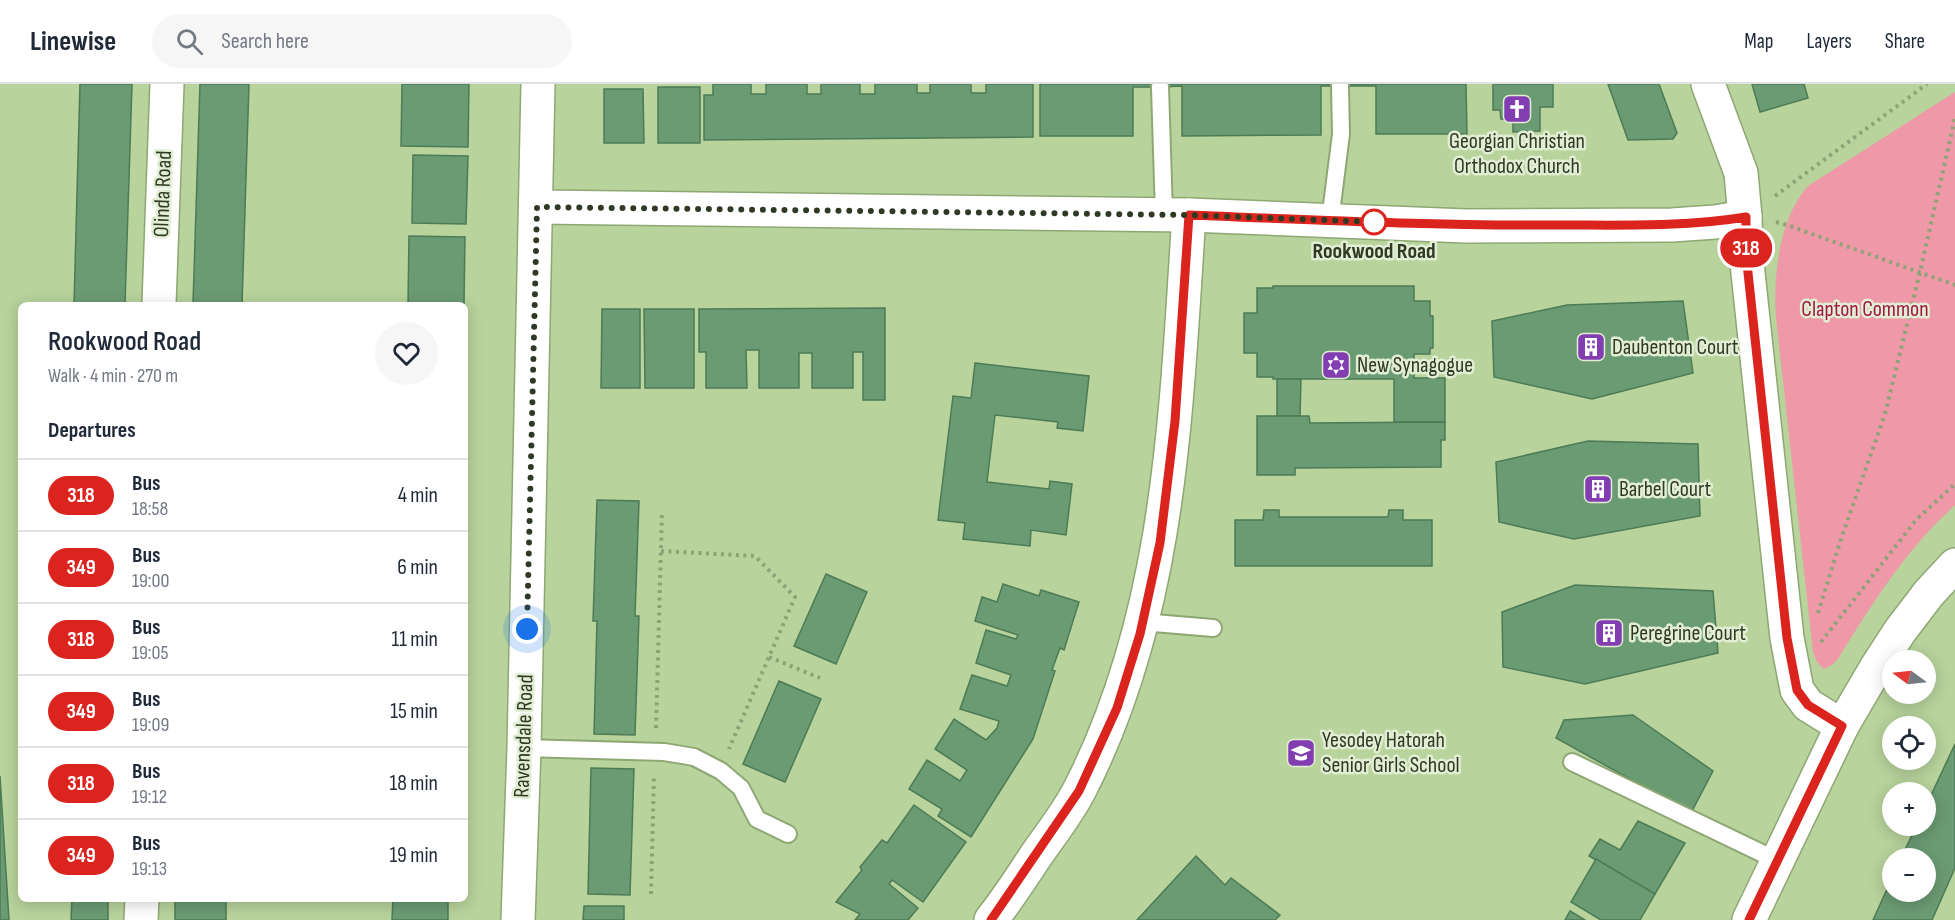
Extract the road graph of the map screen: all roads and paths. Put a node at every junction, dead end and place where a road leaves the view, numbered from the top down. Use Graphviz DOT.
graph roads {
  1 [pos="167,84"];
  2 [pos="538,84"];
  3 [pos="1708,84"];
  4 [pos="1927,84"];
  5 [pos="1340,86"];
  6 [pos="1160,87"];
  7 [pos="1955,117"];
  8 [pos="537,207"];
  9 [pos="1177,215"];
  10 [pos="1746,217"];
  11 [pos="1330,221"];
  12 [pos="1920,272"];
  13 [pos="1955,285"];
  14 [pos="159,302"];
  15 [pos="1955,484"];
  16 [pos="662,511"];
  17 [pos="661,551"];
  18 [pos="1955,565"];
  19 [pos="1815,621"];
  20 [pos="1142,622"];
  21 [pos="1213,628"];
  22 [pos="1819,649"];
  23 [pos="769,657"];
  24 [pos="820,678"];
  25 [pos="1842,726"];
  26 [pos="524,748"];
  27 [pos="655,752"];
  28 [pos="1572,762"];
  29 [pos="719,770"];
  30 [pos="788,834"];
  31 [pos="1778,861"];
  32 [pos="651,894"];
  33 [pos="142,902"];
  34 [pos="141,920"];
  35 [pos="518,920"];
  36 [pos="991,920"];
  37 [pos="1749,920"];
  1 -- 14 [label="main road, Olinda Road"];
  2 -- 8 [label="main road, Ravensdale Road"];
  3 -- 10 [label="main road"];
  4 -- 10 [label="path"];
  5 -- 11 [label="lane"];
  6 -- 9 [label="lane"];
  7 -- 12 [label="path"];
  8 -- 9 [label="main road"];
  8 -- 26 [label="main road, Ravensdale Road"];
  9 -- 11 [label="main road"];
  9 -- 20 [label="main road"];
  10 -- 11 [label="main road"];
  10 -- 12 [label="path"];
  10 -- 25 [label="main road"];
  12 -- 13 [label="path"];
  12 -- 19 [label="path"];
  15 -- 22 [label="path"];
  16 -- 17 [label="path"];
  17 -- 23 [label="path"];
  17 -- 27 [label="path"];
  18 -- 25 [label="main road"];
  20 -- 21 [label="lane"];
  20 -- 36 [label="main road"];
  23 -- 24 [label="path"];
  23 -- 29 [label="path"];
  25 -- 31 [label="main road"];
  26 -- 27 [label="lane"];
  26 -- 35 [label="main road, Ravensdale Road"];
  27 -- 29 [label="lane"];
  27 -- 32 [label="path"];
  28 -- 31 [label="lane"];
  29 -- 30 [label="lane"];
  31 -- 37 [label="main road"];
  33 -- 34 [label="main road"];
}
